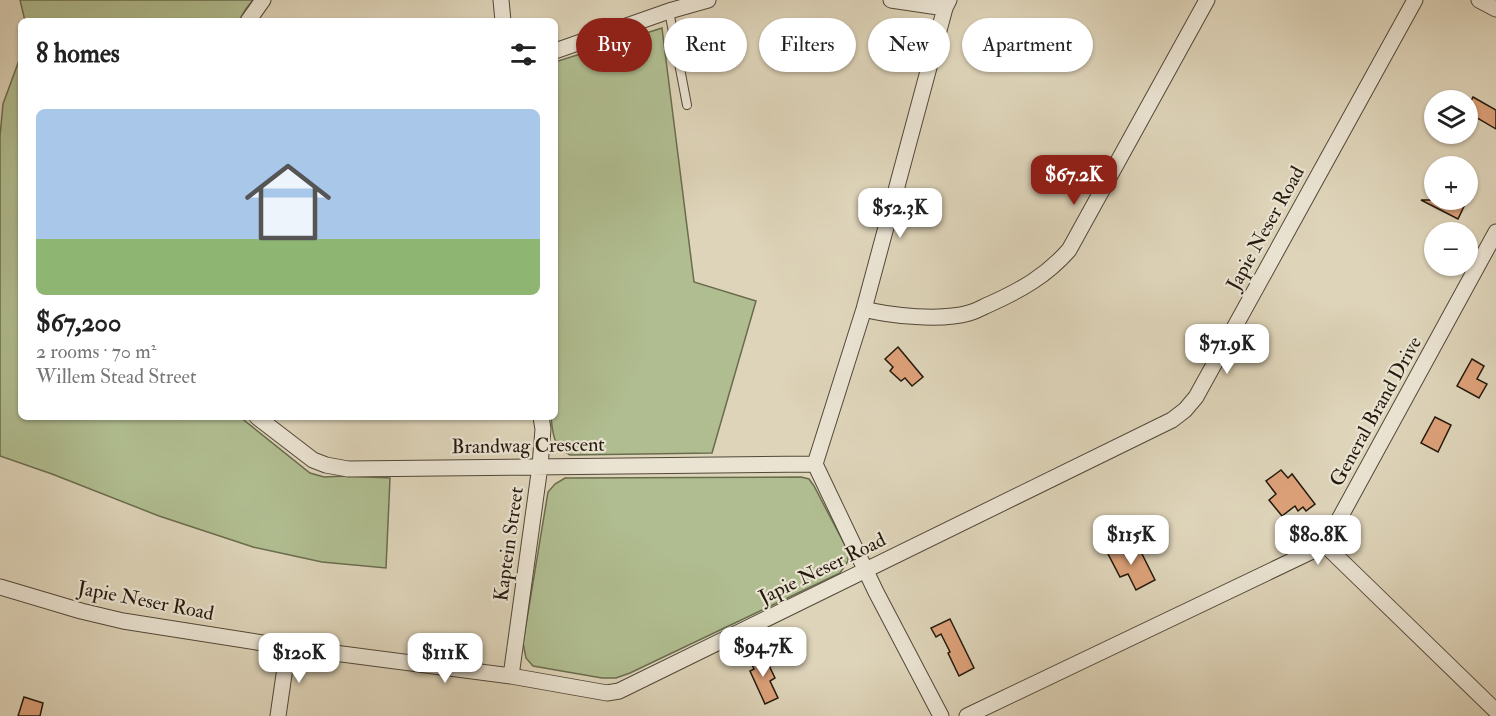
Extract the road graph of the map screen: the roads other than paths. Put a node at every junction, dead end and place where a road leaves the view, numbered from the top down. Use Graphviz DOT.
graph roads {
  1 [pos="263,0"];
  2 [pos="501,0"];
  3 [pos="708,0"];
  4 [pos="891,0"];
  5 [pos="1206,0"];
  6 [pos="1415,0"];
  7 [pos="1479,0"];
  8 [pos="947,4"];
  9 [pos="1496,9"];
  10 [pos="669,11"];
  11 [pos="250,18"];
  12 [pos="503,18"];
  13 [pos="558,50"];
  14 [pos="687,105"];
  15 [pos="1496,232"];
  16 [pos="864,309"];
  17 [pos="260,420"];
  18 [pos="542,420"];
  19 [pos="815,464"];
  20 [pos="540,466"];
  21 [pos="1325,545"];
  22 [pos="866,570"];
  23 [pos="0,587"];
  24 [pos="288,647"];
  25 [pos="511,676"];
  26 [pos="1496,711"];
  27 [pos="278,716"];
  28 [pos="941,716"];
  29 [pos="967,716"];
  1 -- 11 [label="street"];
  2 -- 12 [label="street"];
  3 -- 10 [label="street"];
  4 -- 8 [label="street"];
  5 -- 16 [label="street"];
  6 -- 22 [label="street, Japie Neser Road"];
  7 -- 9 [label="street"];
  8 -- 16 [label="street"];
  10 -- 13 [label="street"];
  10 -- 14 [label="lane"];
  15 -- 21 [label="street, General Brand Drive"];
  16 -- 19 [label="street"];
  17 -- 20 [label="street, Brandwag Crescent"];
  18 -- 20 [label="street, Kaptein Street"];
  19 -- 20 [label="street, Brandwag Crescent"];
  19 -- 22 [label="street"];
  20 -- 25 [label="street, Kaptein Street"];
  21 -- 26 [label="street"];
  21 -- 29 [label="street"];
  22 -- 25 [label="street, Japie Neser Road"];
  22 -- 28 [label="street"];
  23 -- 24 [label="street, Japie Neser Road"];
  24 -- 25 [label="street, Japie Neser Road"];
  24 -- 27 [label="street"];
}
